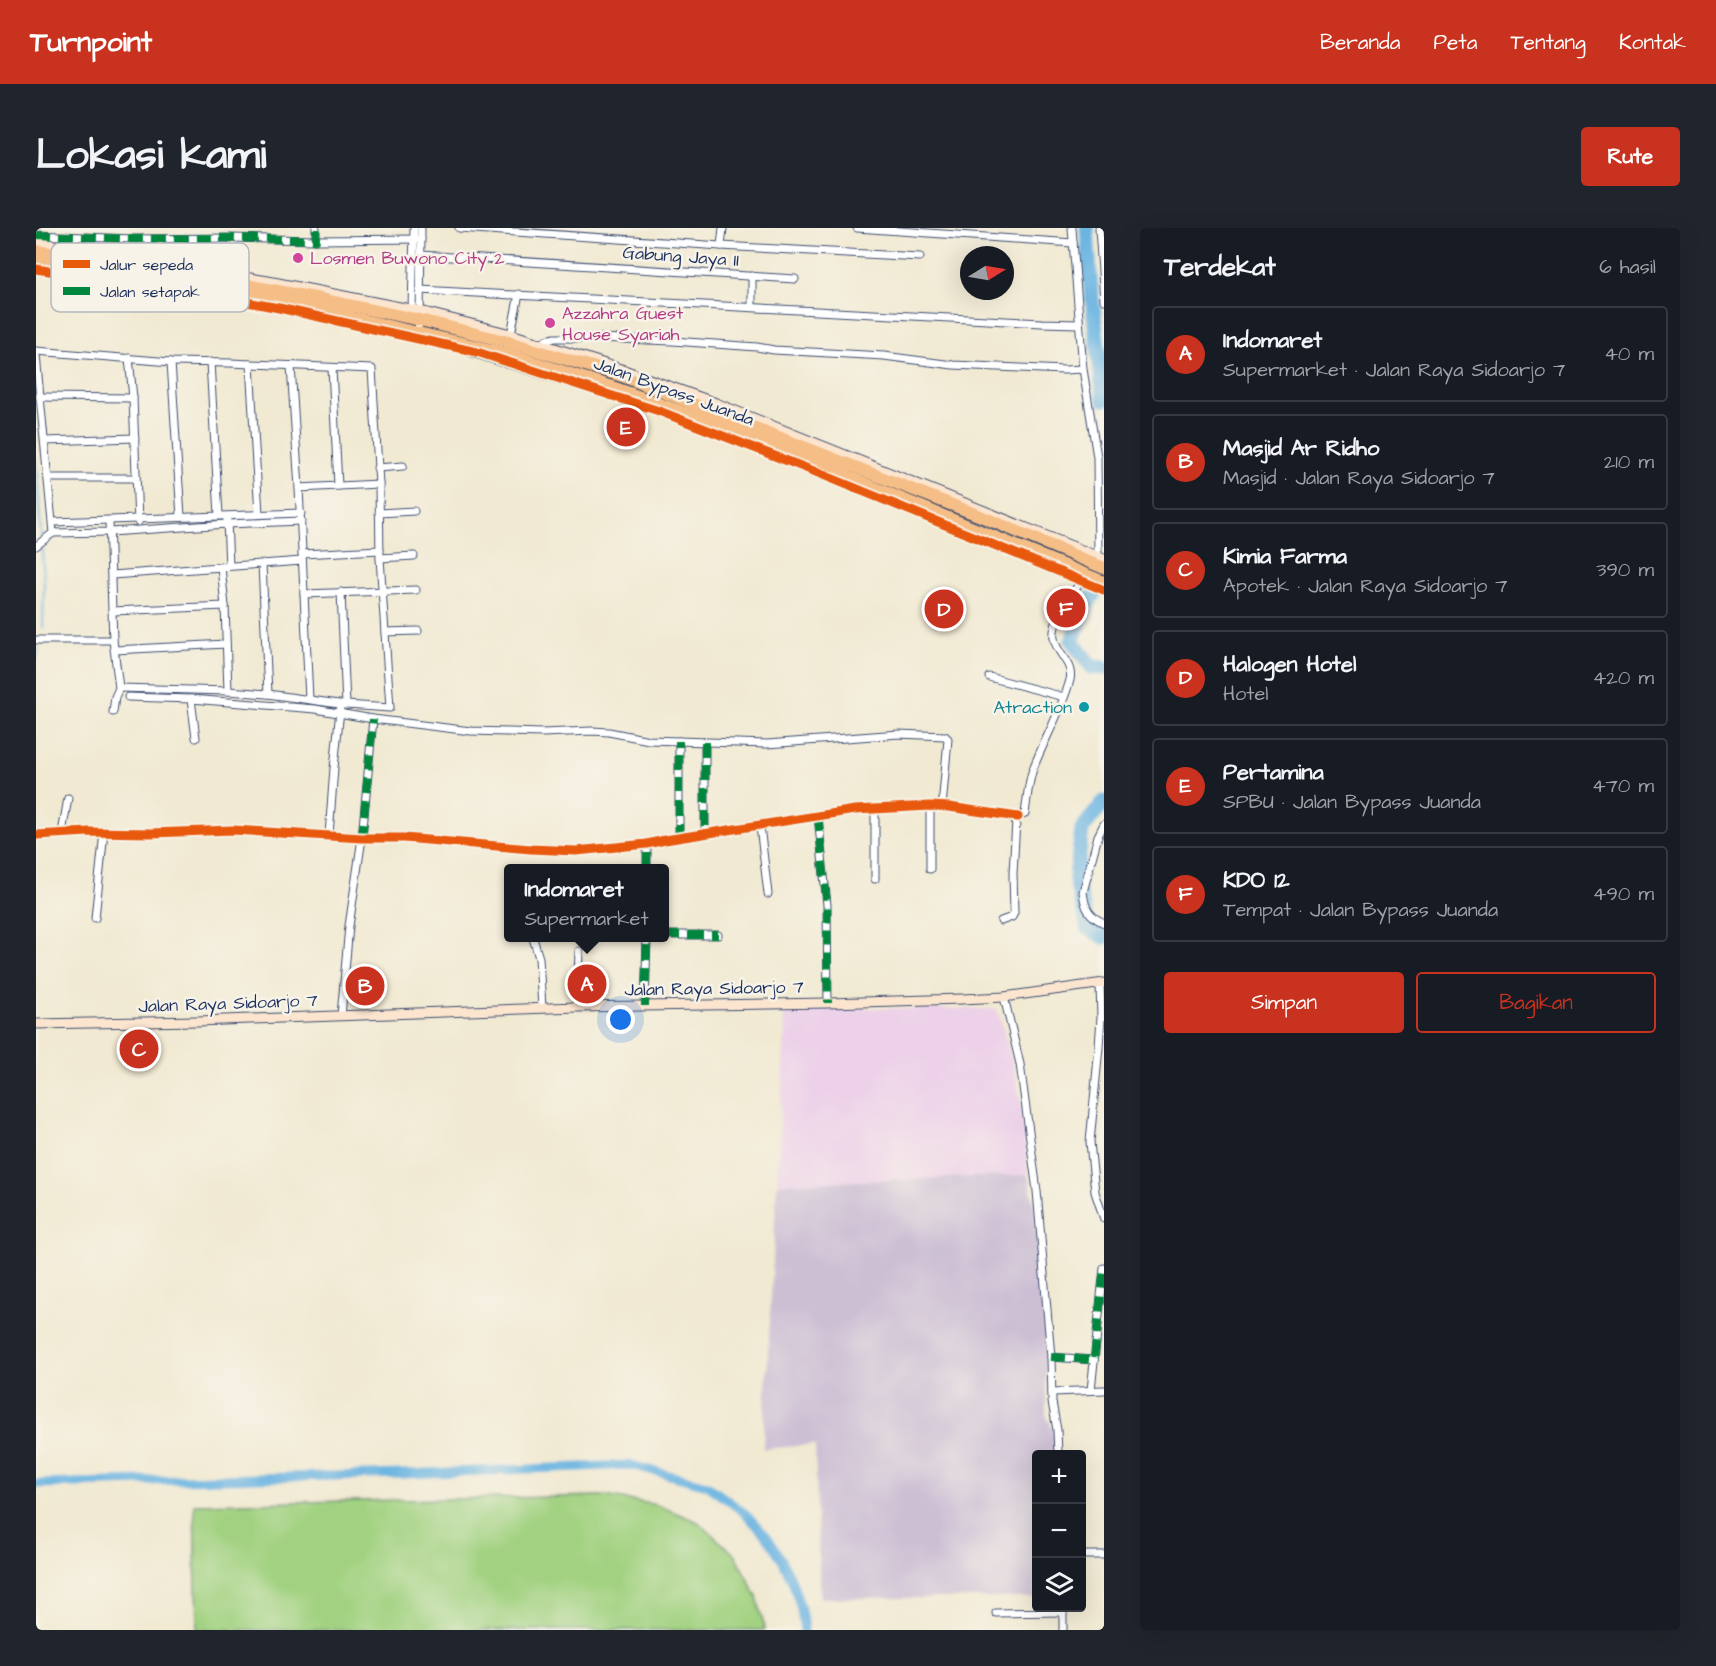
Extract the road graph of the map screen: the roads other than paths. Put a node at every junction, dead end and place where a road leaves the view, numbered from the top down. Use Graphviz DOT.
graph roads {
  1 [pos="221,228"];
  2 [pos="316,228"];
  3 [pos="414,228"];
  4 [pos="421,228"];
  5 [pos="459,228"];
  6 [pos="723,228"];
  7 [pos="857,228"];
  8 [pos="1072,228"];
  9 [pos="1100,228"];
  10 [pos="37,236"];
  11 [pos="221,238"];
  12 [pos="417,239"];
  13 [pos="316,240"];
  14 [pos="60,243"];
  15 [pos="1073,243"];
  16 [pos="721,246"];
  17 [pos="36,251"];
  18 [pos="51,254"];
  19 [pos="421,255"];
  20 [pos="920,257"];
  21 [pos="36,261"];
  22 [pos="51,262"];
  23 [pos="36,269"];
  24 [pos="51,271"];
  25 [pos="1103,273"];
  26 [pos="752,276"];
  27 [pos="795,279"];
  28 [pos="249,282"];
  29 [pos="420,290"];
  30 [pos="519,294"];
  31 [pos="249,299"];
  32 [pos="1104,300"];
  33 [pos="752,307"];
  34 [pos="417,318"];
  35 [pos="1079,324"];
  36 [pos="392,329"];
  37 [pos="511,334"];
  38 [pos="542,345"];
  39 [pos="36,353"];
  40 [pos="129,358"];
  41 [pos="171,362"];
  42 [pos="210,362"];
  43 [pos="250,364"];
  44 [pos="291,366"];
  45 [pos="332,368"];
  46 [pos="1083,369"];
  47 [pos="40,397"];
  48 [pos="133,398"];
  49 [pos="761,436"];
  50 [pos="135,438"];
  51 [pos="45,441"];
  52 [pos="403,466"];
  53 [pos="377,468"];
  54 [pos="48,478"];
  55 [pos="136,478"];
  56 [pos="379,484"];
  57 [pos="338,486"];
  58 [pos="299,488"];
  59 [pos="414,511"];
  60 [pos="379,513"];
  61 [pos="259,514"];
  62 [pos="223,515"];
  63 [pos="181,517"];
  64 [pos="301,517"];
  65 [pos="138,520"];
  66 [pos="109,521"];
  67 [pos="53,522"];
  68 [pos="227,524"];
  69 [pos="139,530"];
  70 [pos="110,532"];
  71 [pos="51,536"];
  72 [pos="38,545"];
  73 [pos="380,554"];
  74 [pos="414,556"];
  75 [pos="302,557"];
  76 [pos="262,564"];
  77 [pos="229,566"];
  78 [pos="221,567"];
  79 [pos="1095,568"];
  80 [pos="112,574"];
  81 [pos="1103,588"];
  82 [pos="416,590"];
  83 [pos="382,591"];
  84 [pos="341,592"];
  85 [pos="304,594"];
  86 [pos="225,606"];
  87 [pos="113,611"];
  88 [pos="418,630"];
  89 [pos="385,632"];
  90 [pos="36,640"];
  91 [pos="113,640"];
  92 [pos="225,644"];
  93 [pos="115,650"];
  94 [pos="989,677"];
  95 [pos="119,688"];
  96 [pos="228,691"];
  97 [pos="268,694"];
  98 [pos="128,697"];
  99 [pos="1064,697"];
  100 [pos="191,699"];
  101 [pos="309,699"];
  102 [pos="344,705"];
  103 [pos="113,712"];
  104 [pos="339,714"];
  105 [pos="373,719"];
  106 [pos="196,738"];
  107 [pos="679,741"];
  108 [pos="705,742"];
  109 [pos="68,798"];
  110 [pos="930,806"];
  111 [pos="942,807"];
  112 [pos="875,809"];
  113 [pos="818,816"];
  114 [pos="1018,817"];
  115 [pos="1104,824"];
  116 [pos="760,826"];
  117 [pos="104,832"];
  118 [pos="63,833"];
  119 [pos="329,835"];
  120 [pos="705,835"];
  121 [pos="36,836"];
  122 [pos="362,838"];
  123 [pos="679,838"];
  124 [pos="647,844"];
  125 [pos="647,864"];
  126 [pos="930,869"];
  127 [pos="875,879"];
  128 [pos="768,894"];
  129 [pos="95,918"];
  130 [pos="1001,921"];
  131 [pos="1104,923"];
  132 [pos="669,935"];
  133 [pos="718,935"];
  134 [pos="534,942"];
  135 [pos="647,942"];
  136 [pos="579,951"];
  137 [pos="1102,983"];
  138 [pos="1004,997"];
  139 [pos="828,1003"];
  140 [pos="645,1006"];
  141 [pos="577,1007"];
  142 [pos="542,1008"];
  143 [pos="341,1016"];
  144 [pos="36,1024"];
  145 [pos="1104,1219"];
  146 [pos="1104,1268"];
  147 [pos="1051,1357"];
  148 [pos="1094,1360"];
  149 [pos="1091,1390"];
  150 [pos="1104,1390"];
  151 [pos="1052,1392"];
  152 [pos="1058,1450"];
  153 [pos="1086,1555"];
  154 [pos="1104,1555"];
  155 [pos="1032,1611"];
  156 [pos="1063,1612"];
  157 [pos="996,1613"];
  158 [pos="1063,1630"];
  1 -- 11 [label="street"];
  2 -- 13 [label="street"];
  3 -- 12 [label="street"];
  4 -- 12 [label="street"];
  5 -- 16 [label="street"];
  6 -- 16 [label="street"];
  7 -- 15 [label="street"];
  8 -- 15 [label="street"];
  9 -- 25 [label="street"];
  10 -- 11 [label="street"];
  10 -- 14 [label="main road"];
  11 -- 13 [label="street"];
  12 -- 13 [label="street"];
  12 -- 19 [label="street"];
  12 -- 34 [label="street"];
  15 -- 35 [label="street"];
  16 -- 20 [label="street"];
  17 -- 18 [label="highway, Jalan Bypass Juanda"];
  19 -- 26 [label="street, Gabung Jaya II"];
  19 -- 29 [label="street"];
  21 -- 22 [label="highway, Jalan Bypass Juanda"];
  23 -- 24 [label="main road"];
  25 -- 32 [label="street"];
  26 -- 27 [label="street, Gabung Jaya II"];
  26 -- 33 [label="street"];
  28 -- 34 [label="highway, Jalan Bypass Juanda"];
  29 -- 30 [label="street"];
  29 -- 34 [label="street"];
  30 -- 33 [label="street"];
  30 -- 37 [label="street"];
  31 -- 36 [label="highway, Jalan Bypass Juanda"];
  33 -- 35 [label="street"];
  34 -- 36 [label="highway, Jalan Bypass Juanda"];
  34 -- 37 [label="main road"];
  34 -- 49 [label="highway, Jalan Bypass Juanda"];
  35 -- 46 [label="street"];
  36 -- 49 [label="main road"];
  37 -- 38 [label="main road"];
  38 -- 46 [label="street"];
  38 -- 49 [label="main road"];
  39 -- 40 [label="street"];
  39 -- 47 [label="street"];
  40 -- 41 [label="street"];
  40 -- 48 [label="street"];
  41 -- 42 [label="street"];
  41 -- 63 [label="street"];
  42 -- 43 [label="street"];
  42 -- 62 [label="street"];
  43 -- 44 [label="street"];
  43 -- 61 [label="street"];
  44 -- 45 [label="street"];
  44 -- 58 [label="street"];
  45 -- 53 [label="street"];
  45 -- 57 [label="street"];
  46 -- 79 [label="street"];
  47 -- 48 [label="street"];
  47 -- 51 [label="street"];
  48 -- 50 [label="street"];
  49 -- 79 [label="highway, Jalan Bypass Juanda"];
  49 -- 79 [label="highway, Jalan Bypass Juanda"];
  50 -- 51 [label="street"];
  50 -- 55 [label="street"];
  51 -- 54 [label="street"];
  52 -- 53 [label="street"];
  53 -- 56 [label="street"];
  54 -- 55 [label="street"];
  54 -- 67 [label="street"];
  55 -- 65 [label="street"];
  56 -- 57 [label="street"];
  56 -- 60 [label="street"];
  57 -- 58 [label="street"];
  58 -- 64 [label="street"];
  59 -- 60 [label="street"];
  60 -- 73 [label="street"];
  61 -- 62 [label="street"];
  61 -- 64 [label="street"];
  62 -- 63 [label="street"];
  62 -- 68 [label="street"];
  63 -- 65 [label="street"];
  64 -- 68 [label="street"];
  64 -- 75 [label="street"];
  65 -- 66 [label="street"];
  65 -- 69 [label="street"];
  66 -- 67 [label="street"];
  66 -- 70 [label="street"];
  67 -- 71 [label="street"];
  68 -- 69 [label="street"];
  68 -- 77 [label="street"];
  69 -- 70 [label="street"];
  70 -- 71 [label="street"];
  70 -- 80 [label="street"];
  71 -- 72 [label="street"];
  73 -- 74 [label="street"];
  73 -- 75 [label="street"];
  73 -- 83 [label="street"];
  75 -- 76 [label="street"];
  75 -- 85 [label="street"];
  76 -- 77 [label="street"];
  76 -- 97 [label="street"];
  77 -- 78 [label="street"];
  78 -- 80 [label="street"];
  78 -- 86 [label="street"];
  79 -- 81 [label="highway, Jalan Bypass Juanda"];
  79 -- 99 [label="street"];
  80 -- 87 [label="street"];
  82 -- 83 [label="street"];
  83 -- 84 [label="street"];
  83 -- 89 [label="street"];
  84 -- 85 [label="street"];
  84 -- 102 [label="street"];
  85 -- 101 [label="street"];
  86 -- 87 [label="street"];
  86 -- 92 [label="street"];
  87 -- 91 [label="street"];
  88 -- 89 [label="street"];
  89 -- 102 [label="street"];
  90 -- 91 [label="street"];
  91 -- 93 [label="street"];
  92 -- 93 [label="street"];
  92 -- 96 [label="street"];
  93 -- 95 [label="street"];
  94 -- 99 [label="street"];
  95 -- 96 [label="street"];
  95 -- 103 [label="street"];
  96 -- 97 [label="street"];
  97 -- 101 [label="street"];
  98 -- 100 [label="street"];
  99 -- 114 [label="street"];
  100 -- 104 [label="street"];
  100 -- 106 [label="street"];
  101 -- 102 [label="street"];
  102 -- 104 [label="street"];
  104 -- 105 [label="street"];
  104 -- 119 [label="street"];
  105 -- 107 [label="street"];
  105 -- 122 [label="street"];
  107 -- 108 [label="street"];
  107 -- 123 [label="street"];
  108 -- 111 [label="street"];
  108 -- 120 [label="street"];
  109 -- 118 [label="street"];
  110 -- 111 [label="street"];
  110 -- 112 [label="street"];
  110 -- 126 [label="street"];
  111 -- 114 [label="street"];
  112 -- 113 [label="street"];
  112 -- 127 [label="street"];
  113 -- 116 [label="street"];
  113 -- 139 [label="street"];
  114 -- 130 [label="street"];
  115 -- 131 [label="street"];
  116 -- 120 [label="street"];
  116 -- 128 [label="street"];
  117 -- 118 [label="street"];
  117 -- 119 [label="street"];
  117 -- 129 [label="street"];
  118 -- 121 [label="street"];
  119 -- 122 [label="street"];
  120 -- 123 [label="street"];
  122 -- 124 [label="street"];
  122 -- 143 [label="street"];
  123 -- 124 [label="street"];
  124 -- 125 [label="street"];
  132 -- 133 [label="street"];
  134 -- 142 [label="street"];
  135 -- 140 [label="street"];
  136 -- 141 [label="street"];
  137 -- 138 [label="main road, Jalan Raya Sidoarjo 7"];
  137 -- 145 [label="street"];
  138 -- 139 [label="main road, Jalan Raya Sidoarjo 7"];
  138 -- 147 [label="street"];
  139 -- 140 [label="main road, Jalan Raya Sidoarjo 7"];
  140 -- 141 [label="main road, Jalan Raya Sidoarjo 7"];
  141 -- 142 [label="main road, Jalan Raya Sidoarjo 7"];
  142 -- 143 [label="main road, Jalan Raya Sidoarjo 7"];
  143 -- 144 [label="main road, Jalan Raya Sidoarjo 7"];
  146 -- 148 [label="street"];
  147 -- 148 [label="street"];
  147 -- 151 [label="street"];
  148 -- 149 [label="street"];
  149 -- 150 [label="street"];
  149 -- 151 [label="street"];
  151 -- 152 [label="street"];
  153 -- 154 [label="street"];
  155 -- 157 [label="street"];
  156 -- 158 [label="street"];
}
